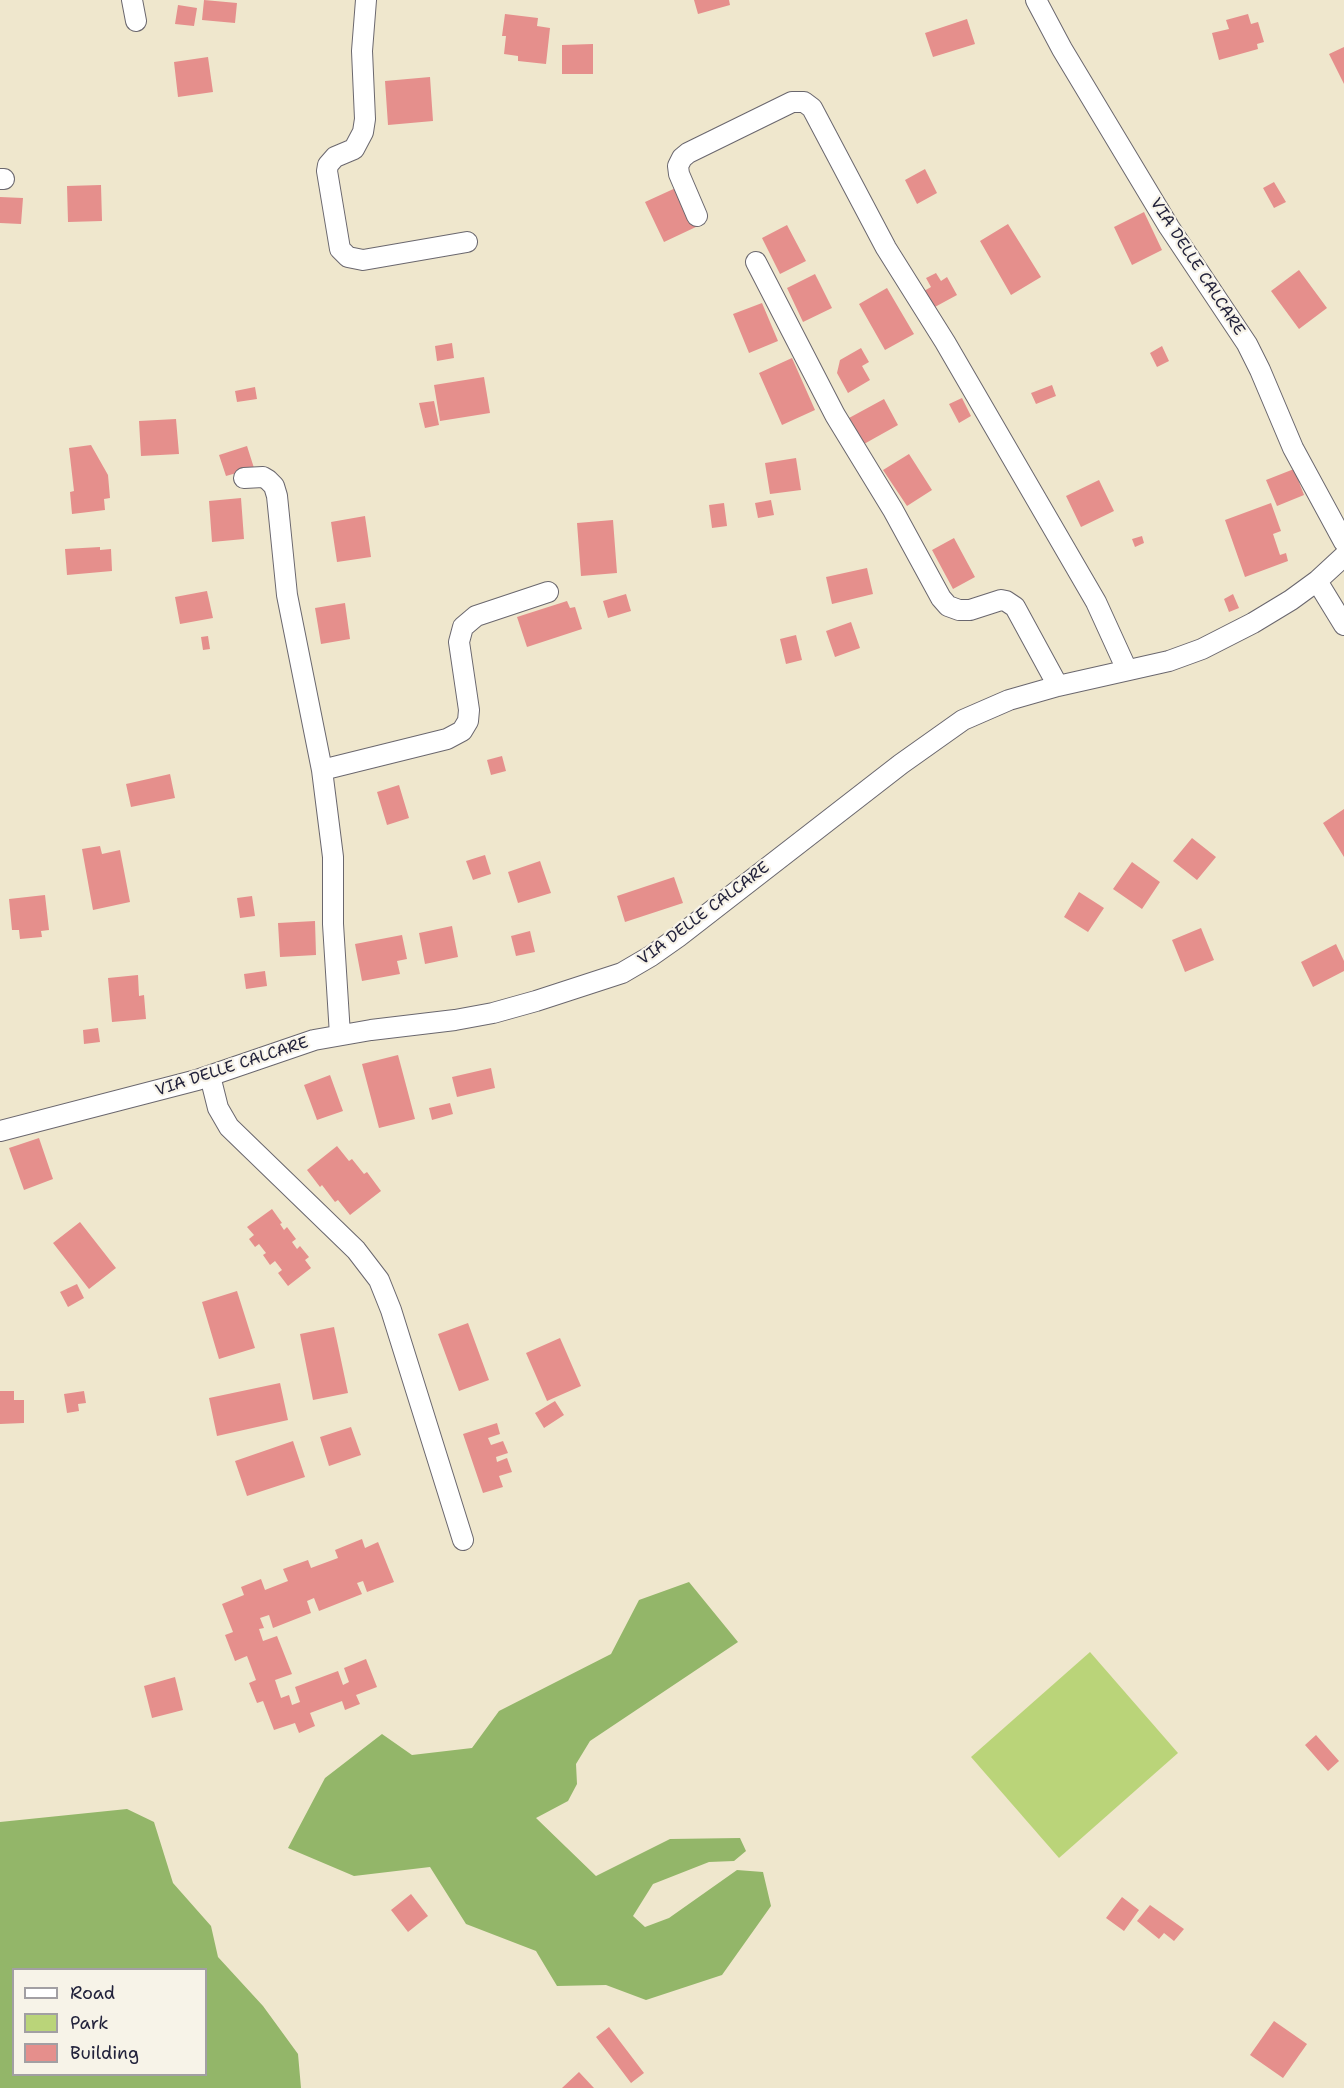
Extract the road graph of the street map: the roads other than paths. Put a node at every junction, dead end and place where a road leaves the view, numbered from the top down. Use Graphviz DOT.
graph roads {
  1 [pos="132,0"];
  2 [pos="366,0"];
  3 [pos="1036,0"];
  4 [pos="136,21"];
  5 [pos="697,216"];
  6 [pos="467,242"];
  7 [pos="756,262"];
  8 [pos="244,478"];
  9 [pos="1344,542"];
  10 [pos="1344,556"];
  11 [pos="1317,580"];
  12 [pos="548,592"];
  13 [pos="1344,625"];
  14 [pos="1126,670"];
  15 [pos="1058,686"];
  16 [pos="322,770"];
  17 [pos="340,1035"];
  18 [pos="210,1076"];
  19 [pos="0,1131"];
  20 [pos="463,1540"];
  1 -- 4 [label="street"];
  2 -- 6 [label="street"];
  3 -- 9 [label="street, VIA DELLE CALCARE"];
  5 -- 14 [label="street"];
  7 -- 15 [label="street"];
  8 -- 16 [label="street"];
  10 -- 11 [label="street, VIA DELLE CALCARE"];
  11 -- 13 [label="street"];
  11 -- 14 [label="street, VIA DELLE CALCARE"];
  12 -- 16 [label="street"];
  14 -- 15 [label="street, VIA DELLE CALCARE"];
  15 -- 17 [label="street, VIA DELLE CALCARE"];
  16 -- 17 [label="street"];
  17 -- 18 [label="street, VIA DELLE CALCARE"];
  18 -- 19 [label="street, VIA DELLE CALCARE"];
  18 -- 20 [label="street"];
}
